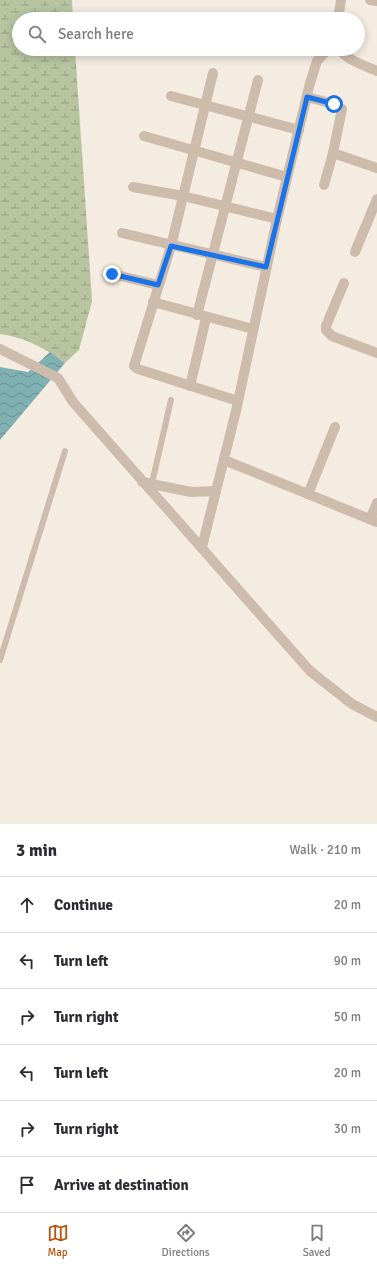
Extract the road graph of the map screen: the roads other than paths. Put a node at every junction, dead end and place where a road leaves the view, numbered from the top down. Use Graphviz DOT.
graph roads {
  1 [pos="341,0"];
  2 [pos="370,0"];
  3 [pos="377,1"];
  4 [pos="339,12"];
  5 [pos="322,56"];
  6 [pos="346,56"];
  7 [pos="377,71"];
  8 [pos="213,73"];
  9 [pos="258,80"];
  10 [pos="171,96"];
  11 [pos="307,97"];
  12 [pos="204,105"];
  13 [pos="248,116"];
  14 [pos="298,130"];
  15 [pos="144,136"];
  16 [pos="195,151"];
  17 [pos="333,153"];
  18 [pos="237,163"];
  19 [pos="377,168"];
  20 [pos="287,177"];
  21 [pos="324,185"];
  22 [pos="134,187"];
  23 [pos="183,196"];
  24 [pos="377,199"];
  25 [pos="226,206"];
  26 [pos="276,220"];
  27 [pos="122,233"];
  28 [pos="171,246"];
  29 [pos="355,252"];
  30 [pos="214,255"];
  31 [pos="266,267"];
  32 [pos="112,274"];
  33 [pos="344,283"];
  34 [pos="158,285"];
  35 [pos="153,302"];
  36 [pos="202,316"];
  37 [pos="253,329"];
  38 [pos="0,349"];
  39 [pos="377,353"];
  40 [pos="190,386"];
  41 [pos="171,400"];
  42 [pos="238,401"];
  43 [pos="335,427"];
  44 [pos="65,451"];
  45 [pos="224,460"];
  46 [pos="147,482"];
  47 [pos="216,491"];
  48 [pos="308,494"];
  49 [pos="377,503"];
  50 [pos="374,521"];
  51 [pos="202,547"];
  52 [pos="0,660"];
  53 [pos="377,717"];
  1 -- 4 [label="street"];
  2 -- 3 [label="street"];
  5 -- 11 [label="street"];
  6 -- 7 [label="street"];
  8 -- 12 [label="street"];
  9 -- 13 [label="street"];
  10 -- 12 [label="street"];
  11 -- 14 [label="street"];
  11 -- 17 [label="street"];
  12 -- 13 [label="street"];
  12 -- 16 [label="street"];
  13 -- 14 [label="street"];
  13 -- 18 [label="street"];
  14 -- 20 [label="street"];
  15 -- 16 [label="street"];
  16 -- 18 [label="street"];
  16 -- 23 [label="street"];
  17 -- 19 [label="street"];
  17 -- 21 [label="street"];
  18 -- 20 [label="street"];
  18 -- 25 [label="street"];
  20 -- 26 [label="street"];
  22 -- 23 [label="street"];
  23 -- 25 [label="street"];
  23 -- 28 [label="street"];
  24 -- 29 [label="street"];
  25 -- 26 [label="street"];
  25 -- 30 [label="street"];
  26 -- 31 [label="street"];
  27 -- 28 [label="street"];
  28 -- 30 [label="street"];
  28 -- 34 [label="street"];
  30 -- 31 [label="street"];
  30 -- 36 [label="street"];
  31 -- 37 [label="street"];
  32 -- 34 [label="street"];
  33 -- 39 [label="street"];
  34 -- 35 [label="street"];
  35 -- 36 [label="street"];
  35 -- 40 [label="street"];
  36 -- 37 [label="street"];
  36 -- 40 [label="street"];
  37 -- 42 [label="street"];
  38 -- 46 [label="street"];
  40 -- 42 [label="street"];
  41 -- 46 [label="lane"];
  42 -- 45 [label="street"];
  43 -- 48 [label="street"];
  44 -- 52 [label="lane"];
  45 -- 47 [label="street"];
  45 -- 48 [label="street"];
  46 -- 47 [label="street"];
  46 -- 51 [label="street"];
  47 -- 51 [label="street"];
  48 -- 50 [label="street"];
  49 -- 50 [label="street"];
  51 -- 53 [label="street"];
}
